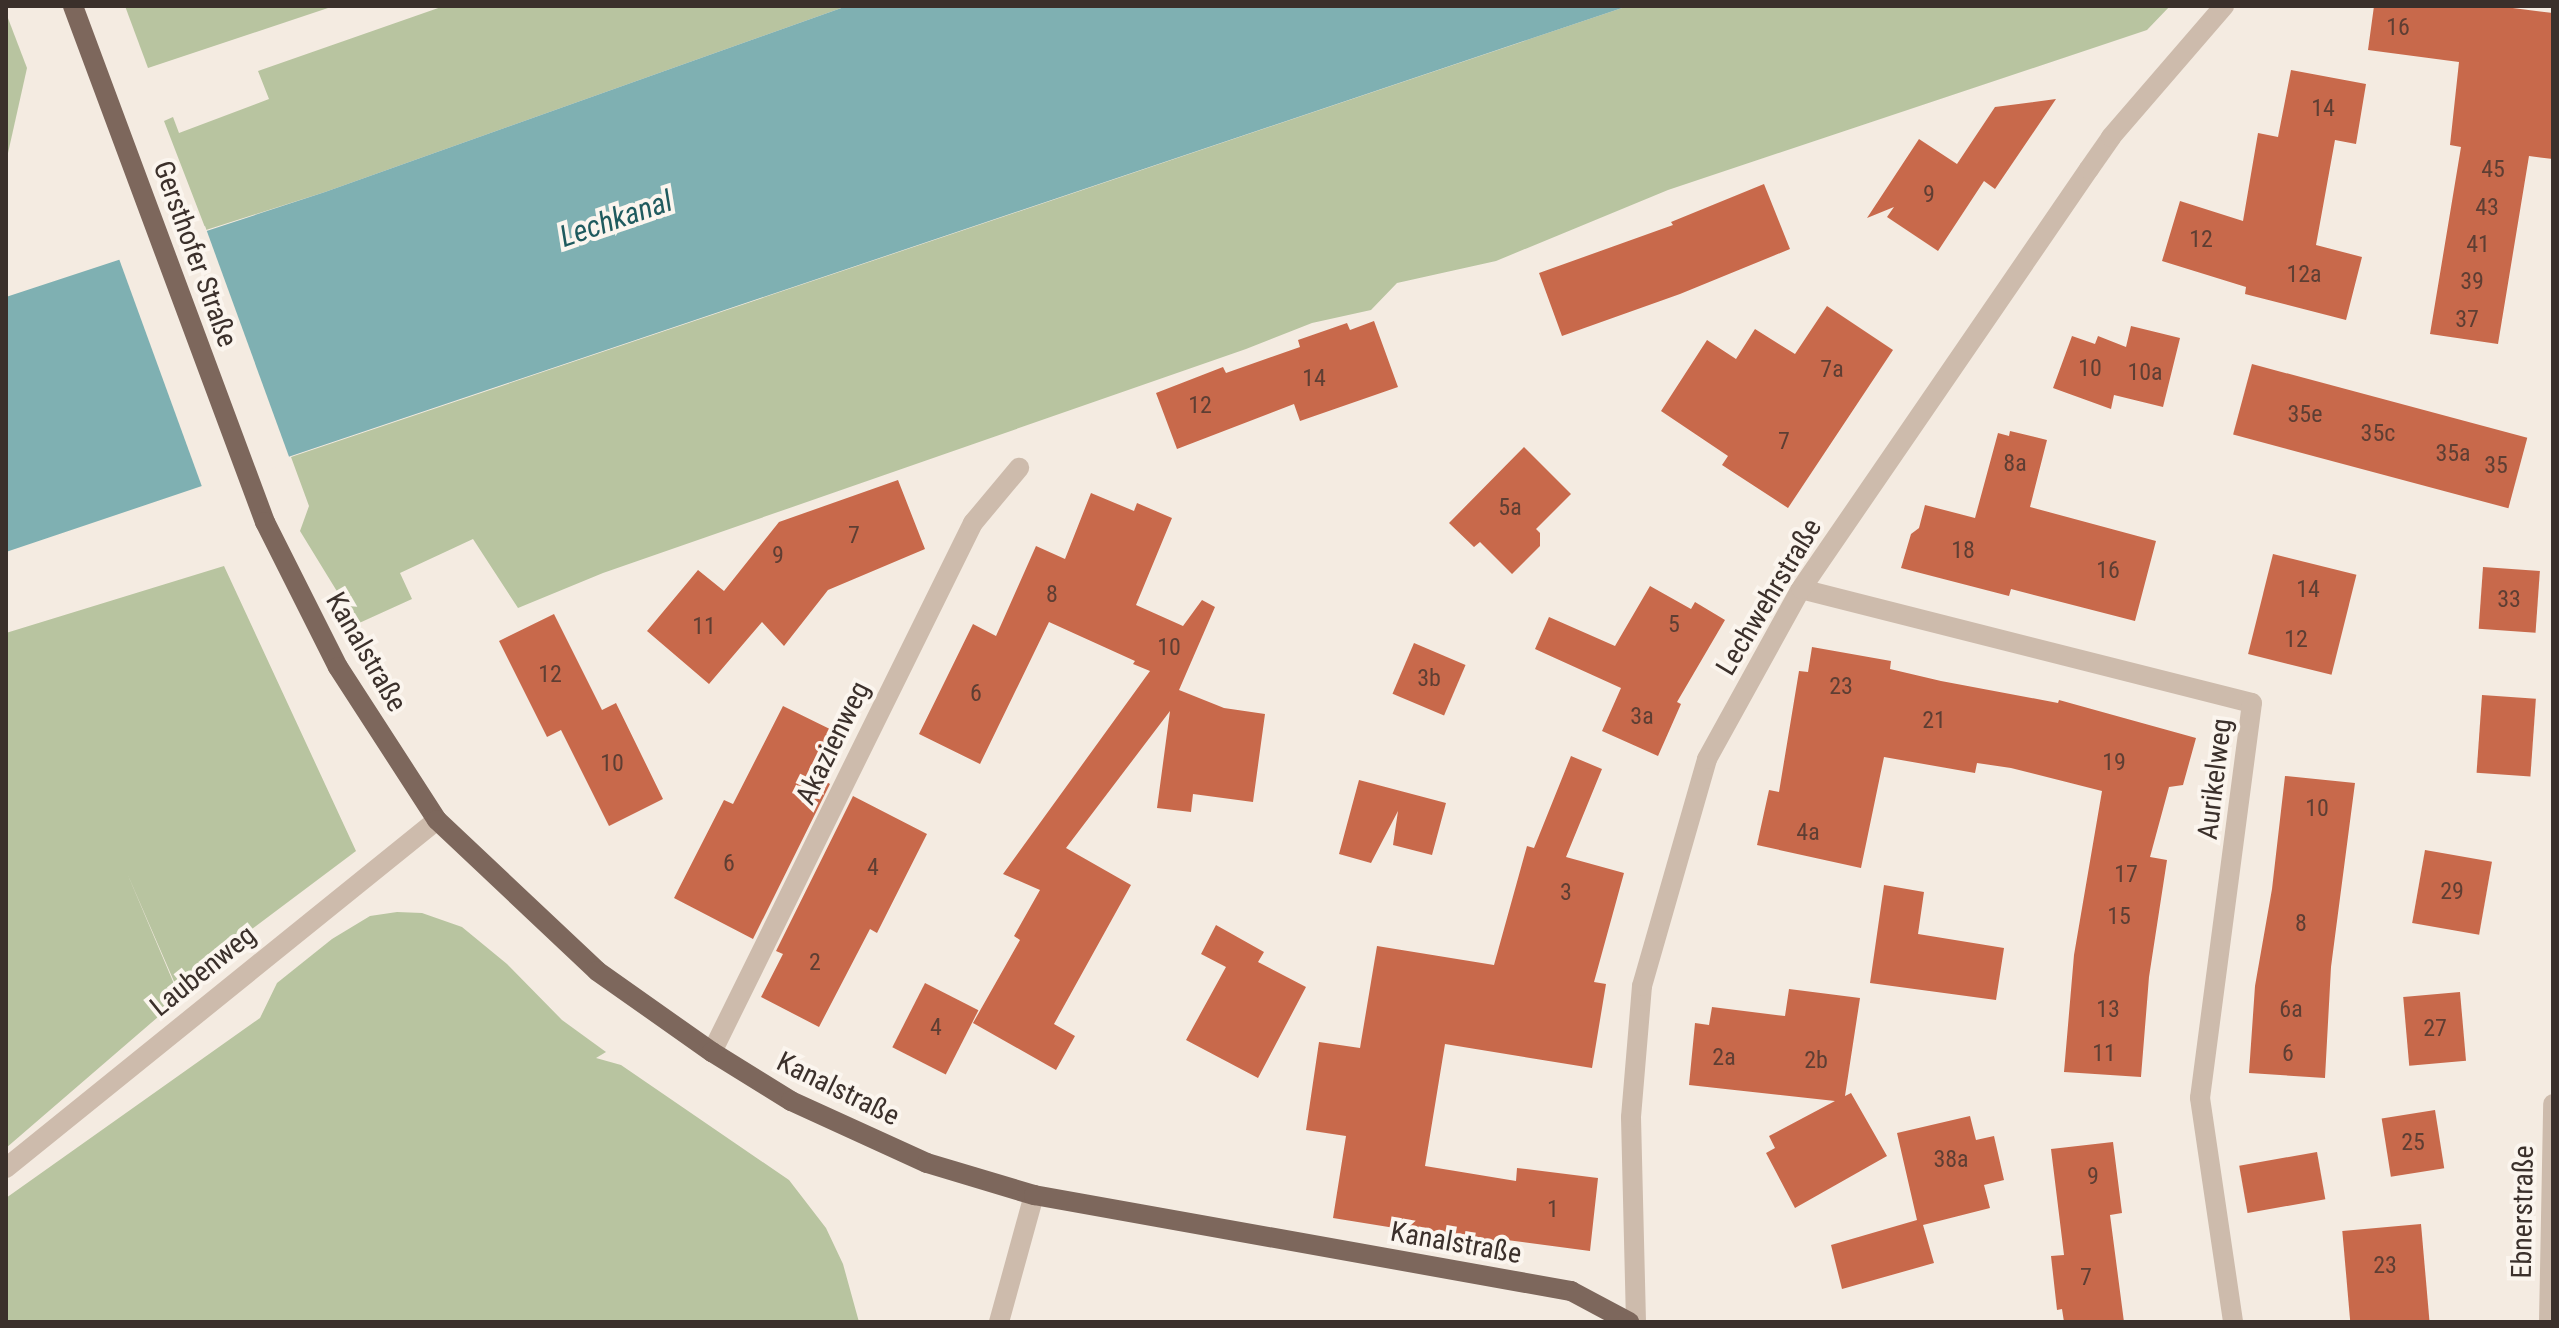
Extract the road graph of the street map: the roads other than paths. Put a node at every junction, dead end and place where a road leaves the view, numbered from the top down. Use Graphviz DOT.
graph roads {
  1 [pos="73,6"];
  2 [pos="2224,6"];
  3 [pos="1019,468"];
  4 [pos="265,522"];
  5 [pos="1801,589"];
  6 [pos="437,820"];
  7 [pos="712,1052"];
  8 [pos="2553,1104"];
  9 [pos="6,1168"];
  10 [pos="1034,1195"];
  11 [pos="999,1322"];
  12 [pos="1629,1322"];
  13 [pos="1636,1322"];
  14 [pos="2233,1322"];
  15 [pos="2549,1322"];
  1 -- 4 [label="main road, Gersthofer Straße"];
  2 -- 5 [label="street, Lechwehrstraße"];
  3 -- 7 [label="street, Akazienweg"];
  4 -- 6 [label="main road, Kanalstraße"];
  5 -- 13 [label="street, Lechwehrstraße"];
  5 -- 14 [label="street, Aurikelweg"];
  6 -- 7 [label="main road, Kanalstraße"];
  6 -- 9 [label="street, Laubenweg"];
  7 -- 10 [label="main road, Kanalstraße"];
  8 -- 15 [label="street, Ebnerstraße"];
  10 -- 11 [label="street"];
  10 -- 12 [label="main road, Kanalstraße"];
}
